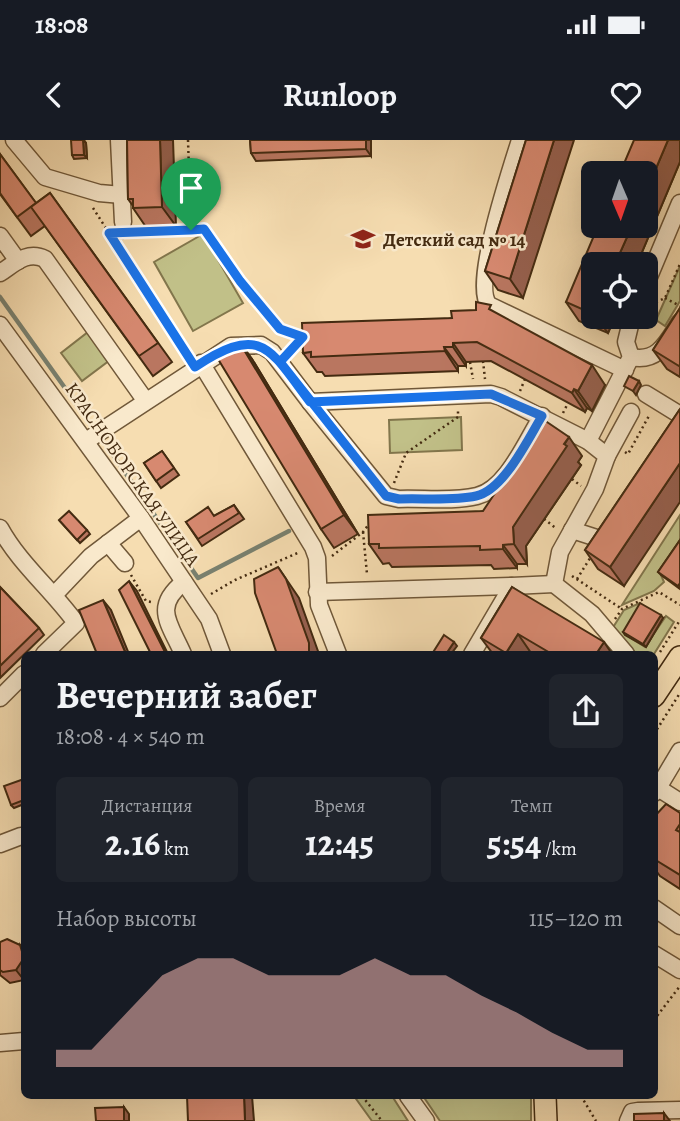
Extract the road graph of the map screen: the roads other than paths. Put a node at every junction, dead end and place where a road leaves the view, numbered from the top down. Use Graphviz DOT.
graph roads {
  1 [pos="14,140"];
  2 [pos="119,140"];
  3 [pos="520,140"];
  4 [pos="122,195"];
  5 [pos="680,203"];
  6 [pos="123,222"];
  7 [pos="0,236"];
  8 [pos="658,255"];
  9 [pos="18,261"];
  10 [pos="0,274"];
  11 [pos="680,322"];
  12 [pos="0,325"];
  13 [pos="629,329"];
  14 [pos="628,363"];
  15 [pos="198,365"];
  16 [pos="646,394"];
  17 [pos="145,401"];
  18 [pos="310,402"];
  19 [pos="631,412"];
  20 [pos="680,415"];
  21 [pos="542,416"];
  22 [pos="86,441"];
  23 [pos="589,442"];
  24 [pos="607,456"];
  25 [pos="141,518"];
  26 [pos="616,521"];
  27 [pos="0,528"];
  28 [pos="572,530"];
  29 [pos="108,543"];
  30 [pos="125,562"];
  31 [pos="184,582"];
  32 [pos="554,584"];
  33 [pos="512,586"];
  34 [pos="317,592"];
  35 [pos="55,594"];
  36 [pos="47,651"];
  37 [pos="182,651"];
  38 [pos="221,651"];
  39 [pos="337,651"];
  40 [pos="474,651"];
  41 [pos="624,651"];
  42 [pos="680,657"];
  43 [pos="21,677"];
  44 [pos="662,691"];
  45 [pos="0,698"];
  46 [pos="680,751"];
  47 [pos="658,787"];
  48 [pos="658,791"];
  49 [pos="680,802"];
  50 [pos="21,839"];
  51 [pos="0,844"];
  52 [pos="658,911"];
  53 [pos="680,926"];
  54 [pos="658,956"];
  55 [pos="680,970"];
  56 [pos="21,1041"];
  57 [pos="0,1043"];
  58 [pos="410,1099"];
  59 [pos="545,1099"];
  60 [pos="680,1110"];
  61 [pos="426,1121"];
  62 [pos="546,1121"];
  63 [pos="628,1121"];
  1 -- 4 [label="street"];
  2 -- 4 [label="street"];
  3 -- 14 [label="street"];
  4 -- 6 [label="street"];
  5 -- 8 [label="street"];
  7 -- 9 [label="street"];
  9 -- 10 [label="street"];
  9 -- 17 [label="street"];
  11 -- 14 [label="street"];
  12 -- 22 [label="street, КРАСНОБОРСКАЯ УЛИЦА"];
  13 -- 14 [label="street"];
  14 -- 23 [label="street"];
  15 -- 17 [label="street"];
  15 -- 18 [label="street"];
  15 -- 34 [label="street"];
  16 -- 20 [label="street"];
  17 -- 22 [label="street"];
  18 -- 21 [label="street"];
  18 -- 21 [label="street"];
  19 -- 24 [label="street"];
  21 -- 23 [label="street"];
  22 -- 25 [label="street, КРАСНОБОРСКАЯ УЛИЦА"];
  23 -- 24 [label="street"];
  24 -- 28 [label="street"];
  25 -- 29 [label="street"];
  25 -- 31 [label="street, КРАСНОБОРСКАЯ УЛИЦА"];
  26 -- 28 [label="street"];
  27 -- 35 [label="street"];
  28 -- 32 [label="street"];
  29 -- 30 [label="street"];
  29 -- 35 [label="street"];
  31 -- 37 [label="street"];
  31 -- 38 [label="street, КРАСНОБОРСКАЯ УЛИЦА"];
  32 -- 33 [label="street"];
  32 -- 41 [label="street"];
  33 -- 34 [label="street"];
  33 -- 40 [label="street"];
  34 -- 39 [label="street"];
  35 -- 36 [label="street"];
  42 -- 44 [label="main road"];
  43 -- 45 [label="street"];
  46 -- 47 [label="street"];
  48 -- 49 [label="street"];
  50 -- 51 [label="street"];
  52 -- 53 [label="street"];
  54 -- 55 [label="street"];
  56 -- 57 [label="street"];
  58 -- 61 [label="street"];
  59 -- 62 [label="main road"];
  60 -- 63 [label="street"];
}
